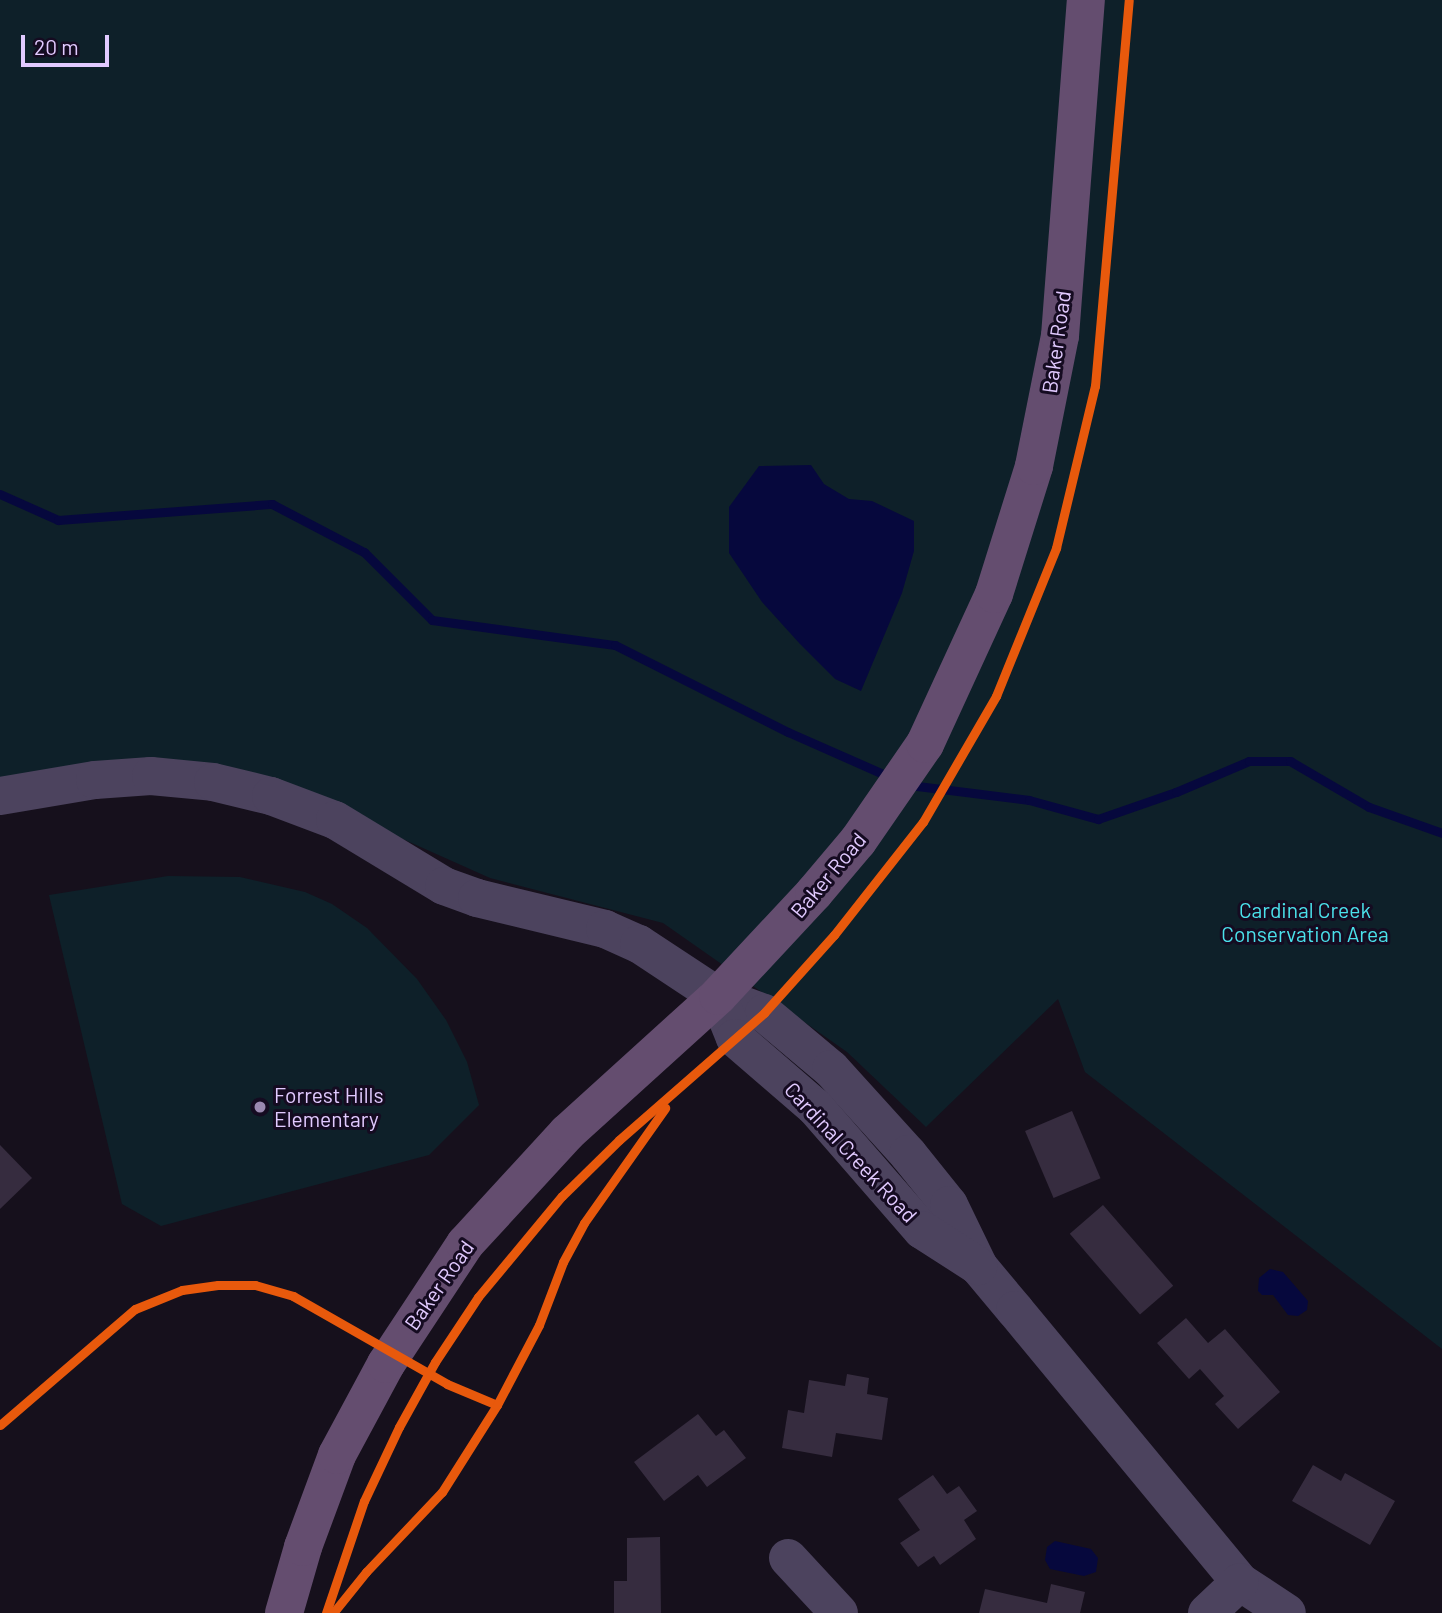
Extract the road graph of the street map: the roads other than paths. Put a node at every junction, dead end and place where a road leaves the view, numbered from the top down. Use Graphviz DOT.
graph roads {
  1 [pos="1086,0"];
  2 [pos="0,796"];
  3 [pos="718,996"];
  4 [pos="788,1558"];
  5 [pos="1240,1582"];
  6 [pos="284,1613"];
  7 [pos="839,1613"];
  8 [pos="1207,1613"];
  9 [pos="1287,1613"];
  1 -- 3 [label="main road, Baker Road"];
  2 -- 3 [label="street"];
  3 -- 5 [label="street, Cardinal Creek Road"];
  3 -- 6 [label="main road, Baker Road"];
  4 -- 7 [label="street"];
  5 -- 8 [label="street"];
  5 -- 9 [label="street, Cardinal Creek Road"];
}
